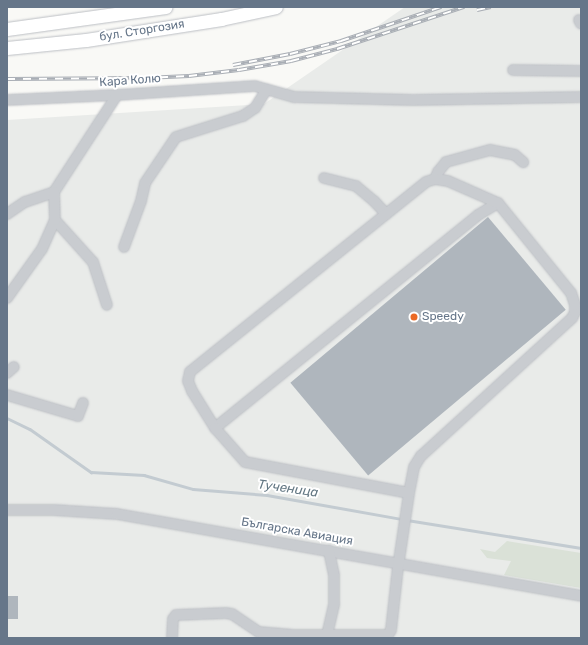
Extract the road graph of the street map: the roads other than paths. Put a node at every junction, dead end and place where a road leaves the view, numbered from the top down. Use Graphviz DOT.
graph roads {
  1 [pos="165,7"];
  2 [pos="276,7"];
  3 [pos="7,29"];
  4 [pos="7,48"];
  5 [pos="514,70"];
  6 [pos="581,71"];
  7 [pos="267,89"];
  8 [pos="117,95"];
  9 [pos="581,98"];
  10 [pos="7,100"];
  11 [pos="523,162"];
  12 [pos="324,178"];
  13 [pos="436,179"];
  14 [pos="54,192"];
  15 [pos="498,203"];
  16 [pos="7,214"];
  17 [pos="386,214"];
  18 [pos="55,220"];
  19 [pos="124,247"];
  20 [pos="7,298"];
  21 [pos="107,305"];
  22 [pos="7,395"];
  23 [pos="83,403"];
  24 [pos="215,428"];
  25 [pos="409,493"];
  26 [pos="7,510"];
  27 [pos="330,551"];
  28 [pos="399,563"];
  29 [pos="581,596"];
  30 [pos="327,635"];
  31 [pos="390,635"];
  32 [pos="172,638"];
  1 -- 3 [label="main road, бул. Сторгозия"];
  2 -- 4 [label="main road, бул. Сторгозия"];
  5 -- 6 [label="street"];
  7 -- 8 [label="street, Кара Колю"];
  7 -- 9 [label="street, Кара Колю"];
  7 -- 19 [label="street"];
  8 -- 10 [label="street, Кара Колю"];
  8 -- 14 [label="street"];
  11 -- 13 [label="street"];
  12 -- 17 [label="street"];
  13 -- 15 [label="street"];
  13 -- 17 [label="street"];
  14 -- 16 [label="street"];
  14 -- 18 [label="street"];
  15 -- 24 [label="street"];
  15 -- 25 [label="street"];
  17 -- 24 [label="street"];
  18 -- 20 [label="street"];
  18 -- 21 [label="street"];
  22 -- 23 [label="street"];
  24 -- 25 [label="street"];
  25 -- 28 [label="street"];
  26 -- 27 [label="street, Българска Авиация"];
  27 -- 28 [label="street, Българска Авиация"];
  27 -- 30 [label="street"];
  28 -- 29 [label="street, Българска Авиация"];
  28 -- 31 [label="street"];
  30 -- 31 [label="street"];
  30 -- 32 [label="street"];
}
